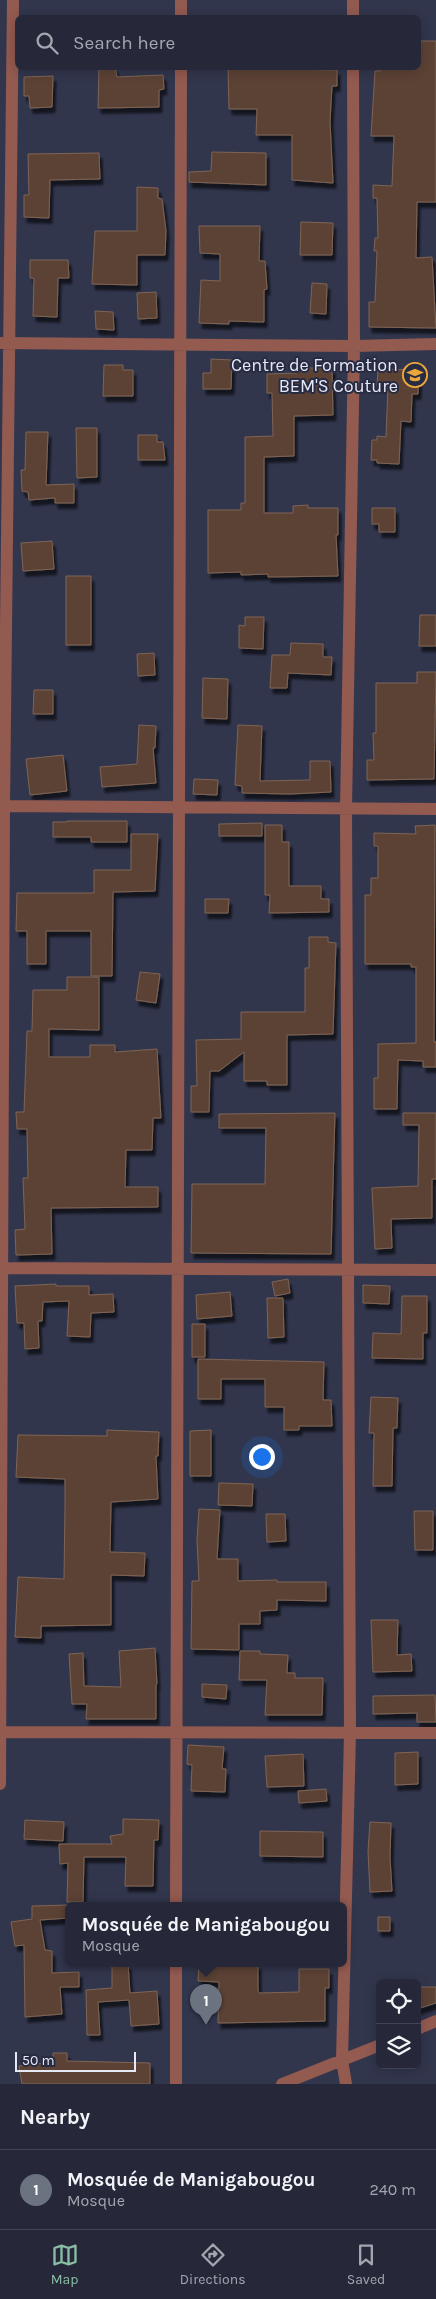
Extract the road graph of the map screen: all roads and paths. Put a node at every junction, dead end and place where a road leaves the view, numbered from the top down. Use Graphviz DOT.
graph roads {
  1 [pos="13,0"];
  2 [pos="181,0"];
  3 [pos="353,0"];
  4 [pos="181,15"];
  5 [pos="353,15"];
  6 [pos="180,70"];
  7 [pos="353,70"];
  8 [pos="4,343"];
  9 [pos="436,344"];
  10 [pos="178,345"];
  11 [pos="354,346"];
  12 [pos="2,806"];
  13 [pos="178,807"];
  14 [pos="346,808"];
  15 [pos="436,809"];
  16 [pos="0,1268"];
  17 [pos="177,1269"];
  18 [pos="349,1270"];
  19 [pos="436,1270"];
  20 [pos="176,1731"];
  21 [pos="0,1732"];
  22 [pos="436,1733"];
  23 [pos="350,1734"];
  24 [pos="0,1784"];
  25 [pos="176,1902"];
  26 [pos="346,1902"];
  27 [pos="176,1967"];
  28 [pos="344,1967"];
  29 [pos="436,2021"];
  30 [pos="421,2027"];
  31 [pos="376,2047"];
  32 [pos="342,2060"];
  33 [pos="176,2084"];
  34 [pos="282,2084"];
  35 [pos="346,2084"];
  1 -- 8 [label="street"];
  2 -- 4 [label="street"];
  3 -- 5 [label="street"];
  6 -- 10 [label="street"];
  7 -- 11 [label="street"];
  8 -- 10 [label="street"];
  8 -- 12 [label="street"];
  9 -- 11 [label="street"];
  10 -- 11 [label="street"];
  10 -- 13 [label="street"];
  11 -- 14 [label="street"];
  12 -- 13 [label="street"];
  12 -- 16 [label="street"];
  13 -- 14 [label="street"];
  13 -- 17 [label="street"];
  14 -- 15 [label="street"];
  14 -- 18 [label="street"];
  16 -- 17 [label="street"];
  16 -- 21 [label="street"];
  17 -- 18 [label="street"];
  17 -- 20 [label="street"];
  18 -- 19 [label="street"];
  18 -- 23 [label="street"];
  20 -- 21 [label="street"];
  20 -- 23 [label="street"];
  20 -- 25 [label="street"];
  21 -- 24 [label="street"];
  22 -- 23 [label="street"];
  23 -- 26 [label="street"];
  27 -- 33 [label="street"];
  28 -- 32 [label="street"];
  29 -- 30 [label="street"];
  31 -- 32 [label="street"];
  32 -- 34 [label="street"];
  32 -- 35 [label="street"];
}
